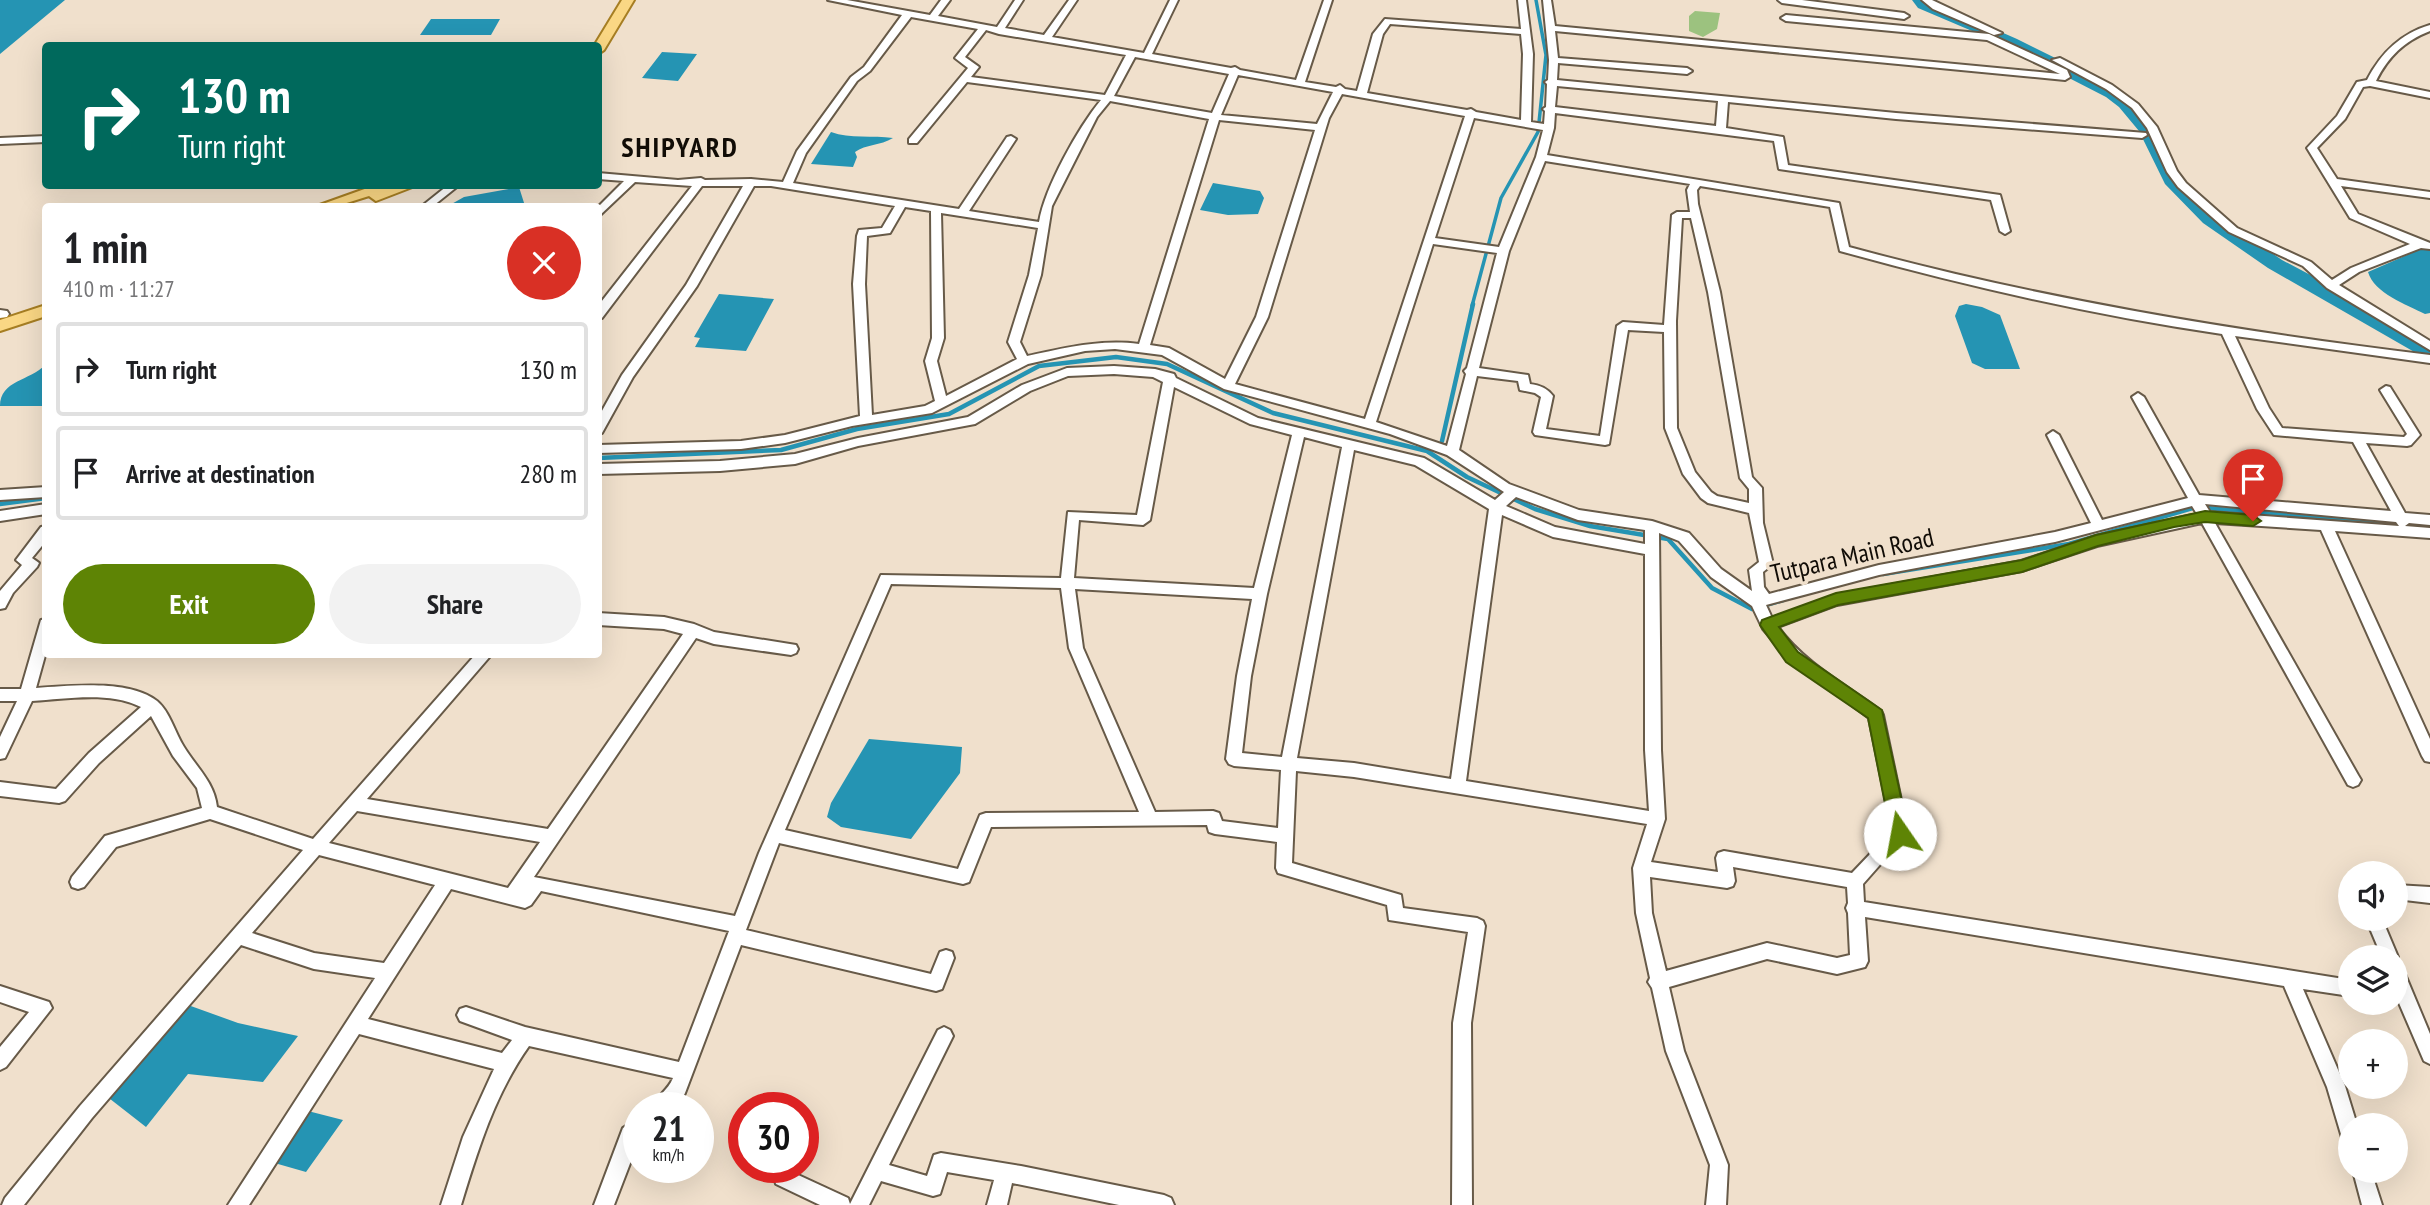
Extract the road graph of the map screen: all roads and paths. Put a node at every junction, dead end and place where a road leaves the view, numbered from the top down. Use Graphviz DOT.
graph roads {
  1 [pos="617,0"];
  2 [pos="628,0"];
  3 [pos="832,0"];
  4 [pos="946,0"];
  5 [pos="1019,0"];
  6 [pos="1073,0"];
  7 [pos="1174,0"];
  8 [pos="1328,0"];
  9 [pos="1522,0"];
  10 [pos="1547,0"];
  11 [pos="1782,0"];
  12 [pos="1926,0"];
  13 [pos="867,2"];
  14 [pos="908,14"];
  15 [pos="1904,16"];
  16 [pos="932,18"];
  17 [pos="1786,18"];
  18 [pos="983,28"];
  19 [pos="1549,28"];
  20 [pos="2430,28"];
  21 [pos="999,31"];
  22 [pos="1525,32"];
  23 [pos="1046,39"];
  24 [pos="591,42"];
  25 [pos="602,43"];
  26 [pos="1132,53"];
  27 [pos="1147,55"];
  28 [pos="1554,60"];
  29 [pos="1235,70"];
  30 [pos="1687,71"];
  31 [pos="965,79"];
  32 [pos="1300,82"];
  33 [pos="1550,82"];
  34 [pos="2370,83"];
  35 [pos="1340,88"];
  36 [pos="1362,92"];
  37 [pos="2430,95"];
  38 [pos="1108,98"];
  39 [pos="1723,99"];
  40 [pos="1548,109"];
  41 [pos="1471,113"];
  42 [pos="1216,117"];
  43 [pos="1526,123"];
  44 [pos="1322,128"];
  45 [pos="1549,128"];
  46 [pos="1721,130"];
  47 [pos="2142,135"];
  48 [pos="42,139"];
  49 [pos="1011,139"];
  50 [pos="0,141"];
  51 [pos="913,141"];
  52 [pos="1541,157"];
  53 [pos="602,176"];
  54 [pos="632,179"];
  55 [pos="701,181"];
  56 [pos="2333,181"];
  57 [pos="751,182"];
  58 [pos="1697,182"];
  59 [pos="787,185"];
  60 [pos="377,189"];
  61 [pos="399,189"];
  62 [pos="449,189"];
  63 [pos="2430,195"];
  64 [pos="333,203"];
  65 [pos="358,203"];
  66 [pos="431,203"];
  67 [pos="902,203"];
  68 [pos="936,209"];
  69 [pos="602,210"];
  70 [pos="962,213"];
  71 [pos="1696,215"];
  72 [pos="1042,226"];
  73 [pos="2005,231"];
  74 [pos="1428,240"];
  75 [pos="2425,245"];
  76 [pos="1491,249"];
  77 [pos="2331,285"];
  78 [pos="42,302"];
  79 [pos="602,310"];
  80 [pos="42,311"];
  81 [pos="1,317"];
  82 [pos="1670,329"];
  83 [pos="2227,332"];
  84 [pos="1144,346"];
  85 [pos="2430,346"];
  86 [pos="2430,359"];
  87 [pos="1024,361"];
  88 [pos="1470,371"];
  89 [pos="1170,377"];
  90 [pos="1228,386"];
  91 [pos="2386,390"];
  92 [pos="2138,397"];
  93 [pos="942,404"];
  94 [pos="866,420"];
  95 [pos="602,423"];
  96 [pos="1369,424"];
  97 [pos="1299,432"];
  98 [pos="2053,435"];
  99 [pos="2357,438"];
  100 [pos="1349,444"];
  101 [pos="602,449"];
  102 [pos="1452,452"];
  103 [pos="602,469"];
  104 [pos="42,492"];
  105 [pos="0,495"];
  106 [pos="1506,498"];
  107 [pos="2201,508"];
  108 [pos="42,510"];
  109 [pos="1756,510"];
  110 [pos="0,516"];
  111 [pos="2430,520"];
  112 [pos="2403,524"];
  113 [pos="2099,526"];
  114 [pos="2326,527"];
  115 [pos="2430,533"];
  116 [pos="42,536"];
  117 [pos="1653,538"];
  118 [pos="1067,583"];
  119 [pos="1260,594"];
  120 [pos="1761,600"];
  121 [pos="0,604"];
  122 [pos="602,619"];
  123 [pos="1767,623"];
  124 [pos="694,630"];
  125 [pos="42,639"];
  126 [pos="791,649"];
  127 [pos="482,658"];
  128 [pos="0,695"];
  129 [pos="26,697"];
  130 [pos="152,706"];
  131 [pos="0,753"];
  132 [pos="2430,756"];
  133 [pos="1289,761"];
  134 [pos="2353,780"];
  135 [pos="1458,786"];
  136 [pos="0,789"];
  137 [pos="354,804"];
  138 [pos="210,812"];
  139 [pos="1150,818"];
  140 [pos="1657,818"];
  141 [pos="775,835"];
  142 [pos="1285,836"];
  143 [pos="553,837"];
  144 [pos="316,847"];
  145 [pos="1642,868"];
  146 [pos="447,881"];
  147 [pos="1855,881"];
  148 [pos="78,882"];
  149 [pos="2408,893"];
  150 [pos="2430,895"];
  151 [pos="511,897"];
  152 [pos="1854,908"];
  153 [pos="738,930"];
  154 [pos="237,936"];
  155 [pos="946,958"];
  156 [pos="388,972"];
  157 [pos="2290,979"];
  158 [pos="1657,982"];
  159 [pos="2338,986"];
  160 [pos="0,994"];
  161 [pos="2408,1011"];
  162 [pos="466,1015"];
  163 [pos="354,1024"];
  164 [pos="525,1036"];
  165 [pos="944,1036"];
  166 [pos="2430,1055"];
  167 [pos="0,1061"];
  168 [pos="506,1063"];
  169 [pos="684,1072"];
  170 [pos="676,1092"];
  171 [pos="2344,1113"];
  172 [pos="623,1155"];
  173 [pos="877,1171"];
  174 [pos="1005,1172"];
  175 [pos="795,1183"];
  176 [pos="2366,1183"];
  177 [pos="12,1205"];
  178 [pos="238,1205"];
  179 [pos="451,1205"];
  180 [pos="604,1205"];
  181 [pos="841,1205"];
  182 [pos="859,1205"];
  183 [pos="997,1205"];
  184 [pos="1164,1205"];
  185 [pos="1462,1205"];
  186 [pos="1716,1205"];
  187 [pos="2372,1205"];
  1 -- 24 [label="main road"];
  2 -- 25 [label="main road"];
  3 -- 13 [label="street"];
  4 -- 16 [label="street"];
  5 -- 21 [label="street"];
  6 -- 23 [label="street"];
  7 -- 27 [label="street"];
  8 -- 32 [label="street"];
  9 -- 22 [label="street"];
  10 -- 19 [label="street"];
  11 -- 15 [label="street"];
  12 -- 77 [label="street"];
  13 -- 14 [label="street"];
  14 -- 16 [label="street"];
  14 -- 59 [label="street"];
  16 -- 18 [label="street"];
  17 -- 19 [label="street"];
  18 -- 21 [label="street"];
  18 -- 31 [label="street"];
  19 -- 28 [label="street"];
  20 -- 34 [label="street"];
  21 -- 23 [label="street"];
  22 -- 36 [label="street"];
  22 -- 43 [label="street"];
  23 -- 26 [label="street"];
  26 -- 27 [label="street"];
  26 -- 38 [label="street"];
  27 -- 29 [label="street"];
  28 -- 30 [label="street"];
  28 -- 33 [label="street"];
  29 -- 32 [label="street"];
  29 -- 42 [label="street"];
  31 -- 38 [label="street"];
  31 -- 51 [label="street"];
  32 -- 35 [label="street"];
  33 -- 39 [label="street"];
  33 -- 40 [label="street"];
  34 -- 37 [label="street"];
  34 -- 56 [label="street"];
  35 -- 36 [label="street"];
  35 -- 44 [label="street"];
  36 -- 41 [label="street"];
  38 -- 42 [label="street"];
  38 -- 72 [label="street"];
  39 -- 46 [label="street"];
  39 -- 47 [label="street"];
  40 -- 45 [label="street"];
  40 -- 46 [label="street"];
  41 -- 43 [label="street"];
  41 -- 74 [label="street"];
  42 -- 44 [label="street"];
  42 -- 84 [label="street"];
  43 -- 45 [label="street"];
  44 -- 90 [label="street"];
  45 -- 52 [label="street"];
  46 -- 73 [label="street"];
  48 -- 50 [label="street"];
  49 -- 70 [label="street"];
  52 -- 58 [label="street"];
  52 -- 76 [label="street"];
  53 -- 54 [label="street"];
  54 -- 55 [label="street"];
  54 -- 69 [label="street"];
  55 -- 57 [label="street"];
  55 -- 79 [label="street"];
  56 -- 63 [label="street"];
  56 -- 75 [label="street"];
  57 -- 59 [label="street"];
  57 -- 95 [label="street"];
  58 -- 71 [label="street"];
  58 -- 83 [label="street"];
  59 -- 67 [label="street"];
  60 -- 64 [label="main road"];
  61 -- 65 [label="main road"];
  62 -- 66 [label="street"];
  67 -- 68 [label="street"];
  67 -- 94 [label="street"];
  68 -- 70 [label="street"];
  68 -- 93 [label="street"];
  70 -- 72 [label="street"];
  71 -- 82 [label="street"];
  71 -- 109 [label="street"];
  72 -- 87 [label="street"];
  74 -- 76 [label="street"];
  74 -- 96 [label="street"];
  75 -- 77 [label="street"];
  76 -- 88 [label="street"];
  77 -- 85 [label="street"];
  78 -- 81 [label="main road"];
  80 -- 81 [label="main road"];
  82 -- 88 [label="street"];
  82 -- 109 [label="street"];
  83 -- 86 [label="street"];
  83 -- 99 [label="street"];
  84 -- 87 [label="street, Tutpara Main Road"];
  84 -- 90 [label="street, Tutpara Main Road"];
  87 -- 93 [label="street, Tutpara Main Road"];
  88 -- 102 [label="street"];
  89 -- 97 [label="street"];
  89 -- 103 [label="street"];
  89 -- 118 [label="street"];
  90 -- 96 [label="street, Tutpara Main Road"];
  91 -- 99 [label="street"];
  92 -- 107 [label="street"];
  93 -- 94 [label="street, Tutpara Main Road"];
  94 -- 101 [label="street, Tutpara Main Road"];
  96 -- 102 [label="street, Tutpara Main Road"];
  97 -- 100 [label="street"];
  97 -- 119 [label="street"];
  98 -- 113 [label="street"];
  99 -- 112 [label="street"];
  100 -- 106 [label="street"];
  100 -- 133 [label="street"];
  102 -- 106 [label="street, Tutpara Main Road"];
  104 -- 105 [label="street"];
  106 -- 117 [label="street, Tutpara Main Road"];
  106 -- 117 [label="street"];
  106 -- 135 [label="street"];
  107 -- 112 [label="street, Tutpara Main Road"];
  107 -- 113 [label="street, Tutpara Main Road"];
  107 -- 114 [label="street"];
  107 -- 123 [label="street"];
  107 -- 134 [label="street"];
  108 -- 110 [label="street"];
  109 -- 120 [label="street"];
  111 -- 112 [label="street, Tutpara Main Road"];
  112 -- 114 [label="street"];
  112 -- 115 [label="street"];
  113 -- 120 [label="street, Tutpara Main Road"];
  114 -- 132 [label="street"];
  116 -- 121 [label="street"];
  117 -- 120 [label="street, Tutpara Main Road"];
  117 -- 140 [label="street"];
  118 -- 119 [label="street"];
  118 -- 139 [label="street"];
  118 -- 141 [label="street"];
  119 -- 133 [label="street"];
  120 -- 123 [label="street"];
  122 -- 124 [label="street"];
  123 -- 147 [label="street"];
  124 -- 126 [label="street"];
  124 -- 143 [label="street"];
  125 -- 129 [label="street"];
  127 -- 137 [label="street"];
  128 -- 129 [label="street"];
  129 -- 130 [label="street"];
  129 -- 131 [label="street"];
  130 -- 136 [label="street"];
  130 -- 138 [label="street"];
  133 -- 135 [label="street"];
  133 -- 142 [label="street"];
  135 -- 140 [label="street"];
  137 -- 143 [label="street"];
  137 -- 144 [label="street"];
  138 -- 144 [label="street"];
  138 -- 148 [label="street"];
  139 -- 141 [label="street"];
  139 -- 142 [label="street"];
  140 -- 145 [label="street"];
  141 -- 153 [label="street"];
  142 -- 185 [label="street"];
  143 -- 151 [label="street"];
  144 -- 146 [label="street"];
  144 -- 154 [label="street"];
  145 -- 147 [label="street"];
  145 -- 158 [label="street"];
  146 -- 151 [label="street"];
  146 -- 156 [label="street"];
  147 -- 152 [label="street"];
  149 -- 150 [label="street"];
  151 -- 153 [label="street"];
  152 -- 157 [label="street"];
  152 -- 158 [label="street"];
  153 -- 155 [label="street"];
  153 -- 169 [label="street"];
  154 -- 156 [label="street"];
  154 -- 177 [label="street"];
  156 -- 163 [label="street"];
  157 -- 159 [label="street"];
  157 -- 171 [label="street"];
  158 -- 186 [label="street"];
  160 -- 167 [label="street"];
  161 -- 166 [label="street"];
  162 -- 164 [label="street"];
  163 -- 168 [label="street"];
  163 -- 178 [label="street"];
  164 -- 168 [label="street"];
  164 -- 169 [label="street"];
  165 -- 173 [label="street"];
  168 -- 179 [label="street"];
  169 -- 170 [label="street"];
  172 -- 180 [label="street"];
  173 -- 174 [label="street"];
  173 -- 182 [label="street"];
  174 -- 183 [label="street"];
  174 -- 184 [label="street"];
  175 -- 181 [label="street"];
  176 -- 187 [label="street"];
}
